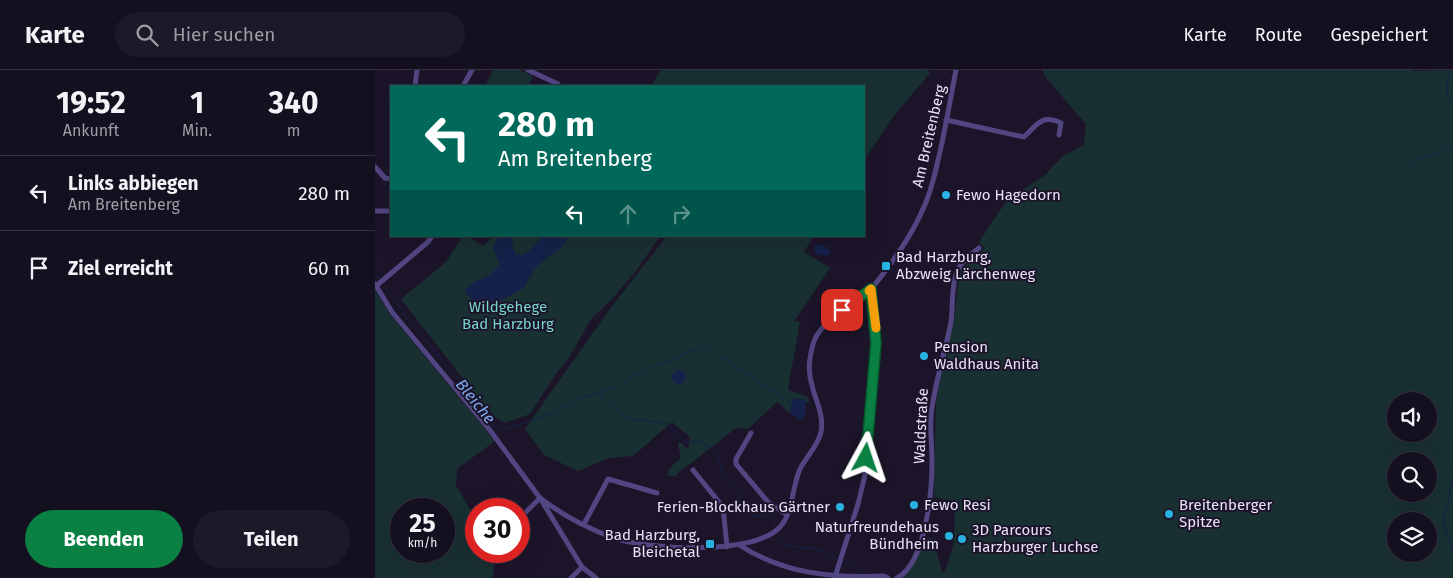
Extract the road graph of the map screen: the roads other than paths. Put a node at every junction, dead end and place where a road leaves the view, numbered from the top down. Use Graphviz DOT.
graph roads {
  1 [pos="417,70"];
  2 [pos="471,70"];
  3 [pos="528,70"];
  4 [pos="956,70"];
  5 [pos="558,84"];
  6 [pos="415,85"];
  7 [pos="464,85"];
  8 [pos="946,120"];
  9 [pos="1059,135"];
  10 [pos="375,167"];
  11 [pos="390,179"];
  12 [pos="375,211"];
  13 [pos="390,211"];
  14 [pos="431,237"];
  15 [pos="979,248"];
  16 [pos="375,285"];
  17 [pos="871,289"];
  18 [pos="751,433"];
  19 [pos="693,470"];
  20 [pos="657,493"];
  21 [pos="540,498"];
  22 [pos="530,508"];
  23 [pos="787,515"];
  24 [pos="584,524"];
  25 [pos="739,545"];
  26 [pos="727,547"];
  27 [pos="582,566"];
  28 [pos="835,577"];
  29 [pos="571,578"];
  30 [pos="596,578"];
  31 [pos="888,578"];
  32 [pos="897,578"];
  1 -- 6 [label="street"];
  2 -- 7 [label="street"];
  3 -- 5 [label="street"];
  4 -- 8 [label="street, Am Breitenberg"];
  8 -- 9 [label="street"];
  8 -- 17 [label="street, Am Breitenberg"];
  10 -- 11 [label="street"];
  12 -- 13 [label="street"];
  14 -- 16 [label="street"];
  15 -- 32 [label="street, Waldstraße"];
  16 -- 21 [label="street"];
  17 -- 23 [label="street, Am Breitenberg"];
  17 -- 28 [label="street"];
  18 -- 23 [label="street"];
  19 -- 26 [label="street"];
  20 -- 24 [label="street"];
  21 -- 22 [label="street"];
  21 -- 24 [label="street, Am Breitenberg"];
  21 -- 27 [label="street"];
  23 -- 25 [label="street, Am Breitenberg"];
  24 -- 26 [label="street, Am Breitenberg"];
  25 -- 26 [label="street, Am Breitenberg"];
  25 -- 28 [label="street"];
  27 -- 29 [label="street"];
  27 -- 30 [label="street"];
  28 -- 31 [label="street"];
}
